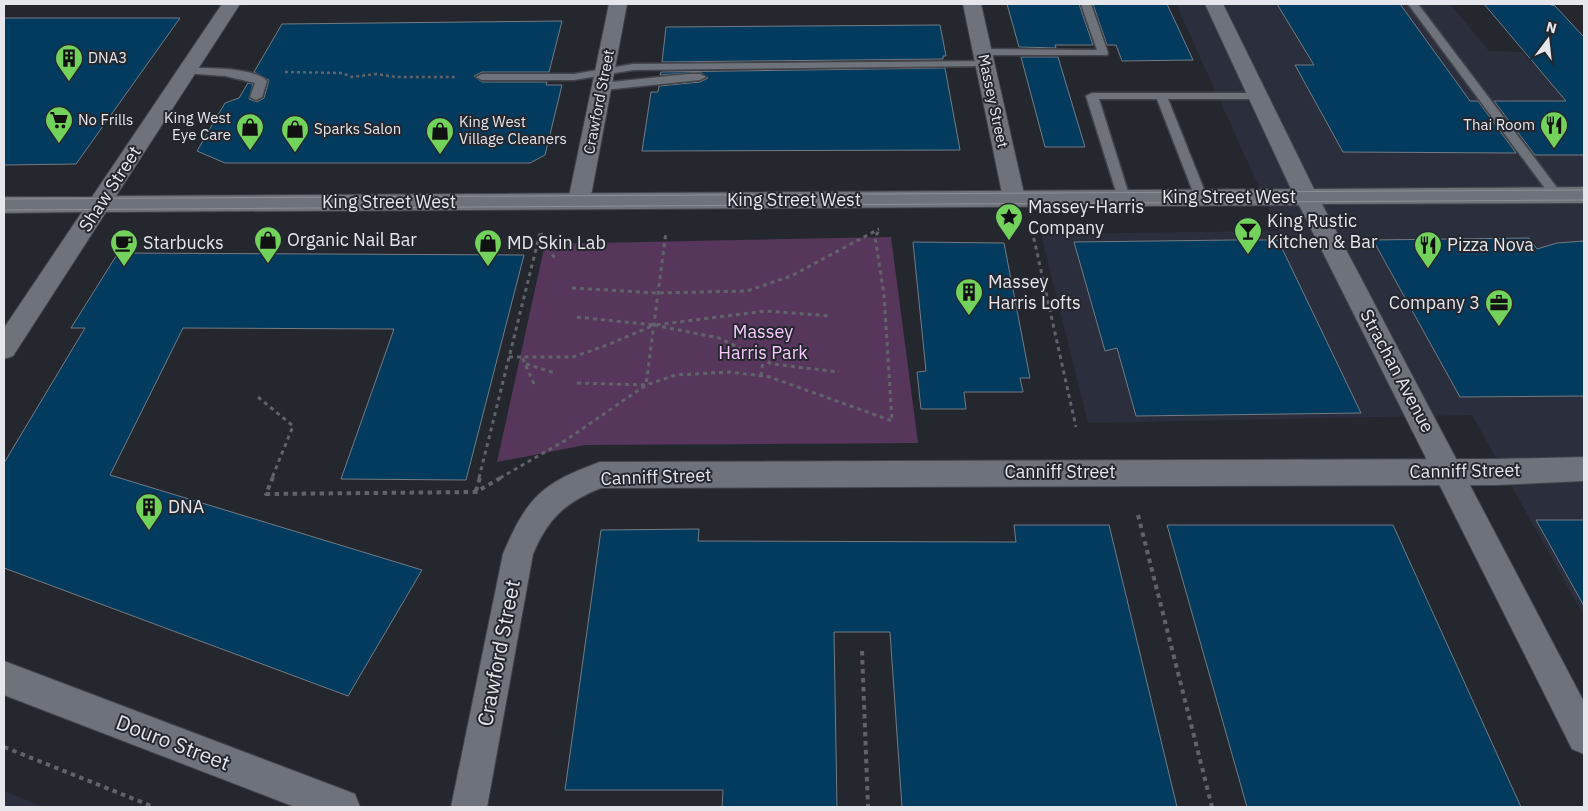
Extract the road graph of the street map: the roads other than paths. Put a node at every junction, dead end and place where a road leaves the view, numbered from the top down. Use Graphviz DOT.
graph roads {
  1 [pos="232,4"];
  2 [pos="618,4"];
  3 [pos="972,4"];
  4 [pos="1086,4"];
  5 [pos="1214,4"];
  6 [pos="1413,4"];
  7 [pos="984,58"];
  8 [pos="188,71"];
  9 [pos="733,76"];
  10 [pos="482,77"];
  11 [pos="604,78"];
  12 [pos="1162,96"];
  13 [pos="1257,96"];
  14 [pos="256,97"];
  15 [pos="1306,196"];
  16 [pos="1557,196"];
  17 [pos="1584,196"];
  18 [pos="1201,197"];
  19 [pos="1014,198"];
  20 [pos="1124,198"];
  21 [pos="579,201"];
  22 [pos="4,204"];
  23 [pos="100,204"];
  24 [pos="4,348"];
  25 [pos="1584,469"];
  26 [pos="1450,472"];
  27 [pos="544,505"];
  28 [pos="4,678"];
  29 [pos="1584,737"];
  30 [pos="342,807"];
  31 [pos="469,807"];
  1 -- 8 [label="street, Shaw Street"];
  2 -- 11 [label="street, Crawford Street"];
  3 -- 7 [label="street, Massey Street"];
  4 -- 7 [label="lane"];
  5 -- 13 [label="street, Strachan Avenue"];
  6 -- 16 [label="lane"];
  7 -- 11 [label="lane"];
  7 -- 19 [label="street, Massey Street"];
  8 -- 14 [label="lane"];
  8 -- 23 [label="street, Shaw Street"];
  9 -- 11 [label="lane"];
  10 -- 11 [label="lane"];
  11 -- 21 [label="street, Crawford Street"];
  12 -- 13 [label="lane"];
  12 -- 18 [label="lane"];
  12 -- 20 [label="lane"];
  13 -- 15 [label="street, Strachan Avenue"];
  15 -- 16 [label="street, King Street West"];
  15 -- 18 [label="street, King Street West"];
  15 -- 26 [label="street, Strachan Avenue"];
  16 -- 17 [label="street, King Street West"];
  18 -- 20 [label="street, King Street West"];
  19 -- 20 [label="street, King Street West"];
  19 -- 21 [label="street, King Street West"];
  21 -- 23 [label="street, King Street West"];
  22 -- 23 [label="street, King Street West"];
  23 -- 24 [label="street, Shaw Street"];
  25 -- 26 [label="street, Canniff Street"];
  26 -- 27 [label="street, Canniff Street"];
  26 -- 29 [label="street, Strachan Avenue"];
  27 -- 31 [label="street, Crawford Street"];
  28 -- 30 [label="street, Douro Street"];
}
